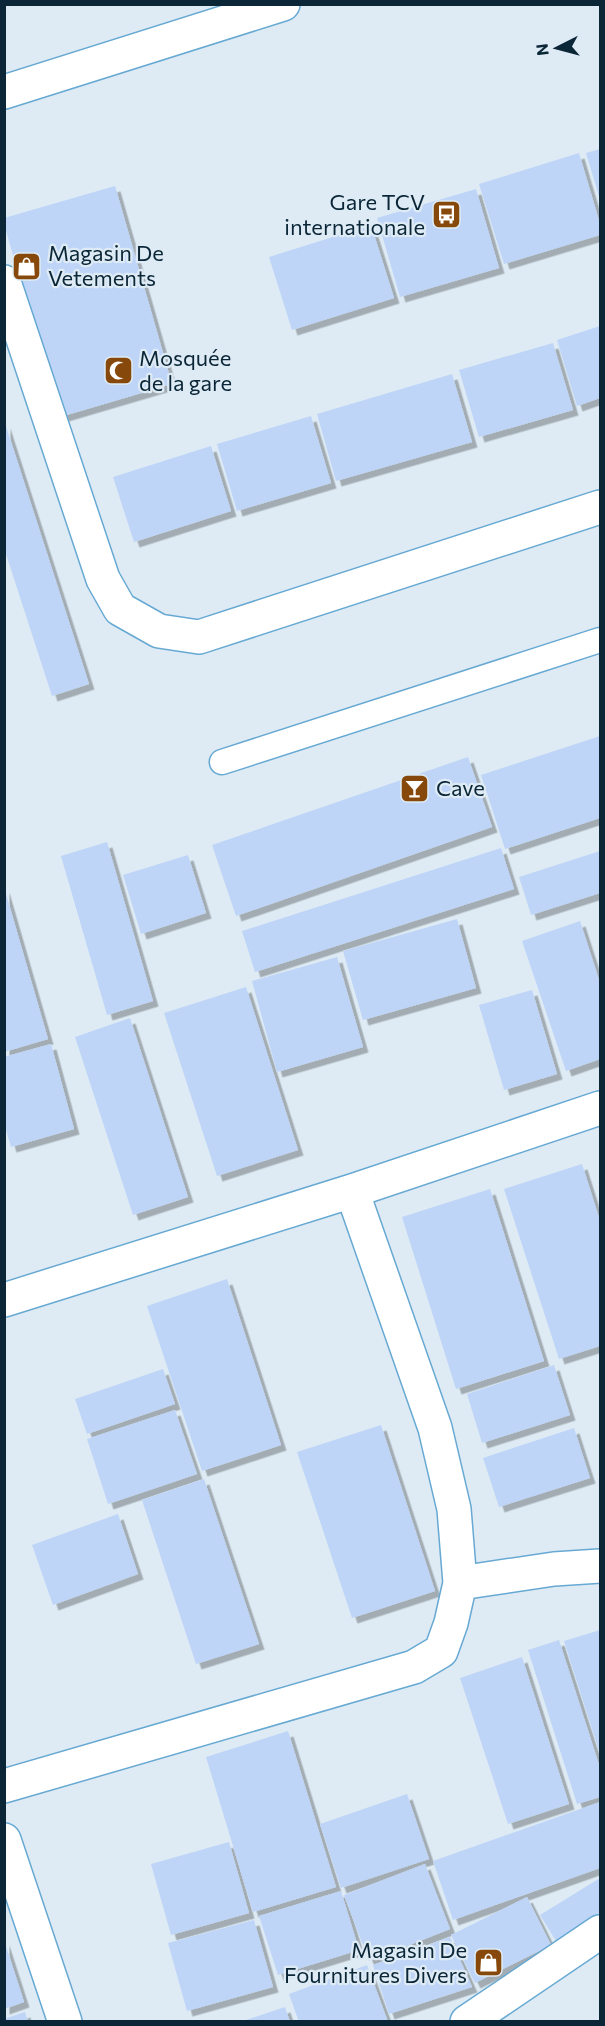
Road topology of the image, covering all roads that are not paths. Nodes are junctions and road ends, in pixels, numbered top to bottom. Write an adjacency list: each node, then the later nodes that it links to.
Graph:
1 (283, 4): 2 (street)
2 (222, 14): 3 (street)
3 (4, 92)
4 (4, 282): 5 (street)
5 (600, 507)
6 (600, 640): 7 (lane)
7 (222, 762)
8 (600, 1108): 9 (street)
9 (352, 1191): 10 (street); 12 (street)
10 (4, 1300)
11 (600, 1566): 12 (street)
12 (459, 1583): 13 (street)
13 (4, 1786)
14 (4, 1840): 16 (street)
15 (600, 1932): 17 (street)
16 (65, 2022)
17 (467, 2022)

